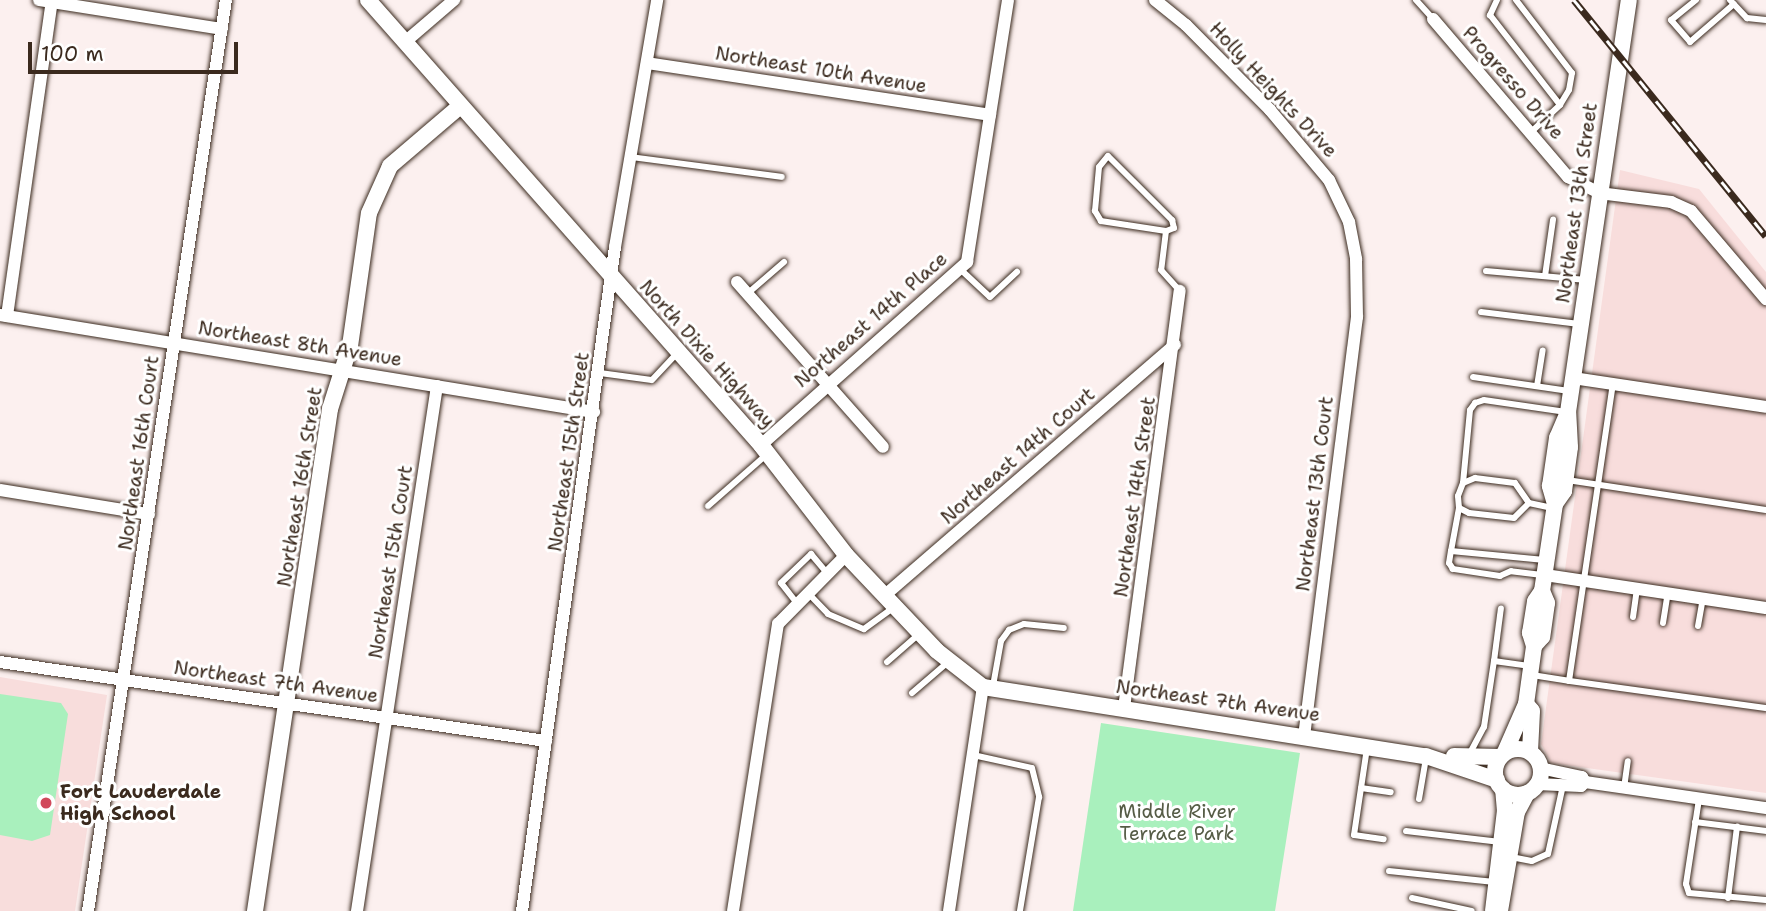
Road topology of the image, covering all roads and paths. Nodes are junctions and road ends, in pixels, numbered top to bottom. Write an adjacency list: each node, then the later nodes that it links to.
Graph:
1 (226, 0): 16 (street, Northeast 16th Court)
2 (368, 0): 17 (street, North Dixie Highway)
3 (454, 0): 17 (street)
4 (657, 0): 18 (street, Northeast 15th Street)
5 (1008, 0): 21 (street, Northeast 14th Place)
6 (1155, 0): 28 (street, Holly Heights Drive)
7 (1416, 0): 14 (lane)
8 (1497, 0): 19 (lane)
9 (1516, 0): 19 (lane)
10 (1629, 0): 25 (street, Northeast 13th Street)
11 (1696, 0): 13 (lane)
12 (47, 1): 16 (street); 41 (street)
13 (1732, 2): 15 (lane)
14 (1433, 19): 22 (street, Progresso Drive)
15 (1766, 20)
16 (222, 29): 43 (street, Northeast 16th Court)
17 (405, 42): 20 (street, North Dixie Highway)
18 (647, 63): 21 (street, Northeast 10th Avenue); 23 (street, Northeast 15th Street)
19 (1560, 105): 22 (lane)
20 (460, 107): 35 (street, North Dixie Highway); 47 (street, Northeast 16th Street)
21 (990, 115): 30 (street, Northeast 14th Place)
22 (1530, 133): 25 (street, Progresso Drive)
23 (631, 158): 24 (lane); 35 (street, Northeast 15th Street)
24 (782, 177)
25 (1599, 192): 34 (street, Northeast 13th Street); 39 (street, Progresso Drive)
26 (1553, 220): 33 (lane)
27 (1166, 231): 27 (lane); 37 (lane)
28 (1356, 259): 104 (street, Northeast 13th Court)
29 (784, 262): 38 (lane)
30 (959, 268): 32 (lane); 50 (street, Northeast 14th Place)
31 (1486, 271): 33 (lane)
32 (1017, 272)
33 (1545, 276): 34 (lane)
34 (1587, 280): 42 (street, Northeast 13th Street)
35 (612, 281): 46 (street, North Dixie Highway); 48 (street, Northeast 15th Street)
36 (737, 282): 38 (street)
37 (1180, 291): 44 (street, Northeast 14th Street)
38 (747, 294): 50 (street)
39 (1766, 299)
40 (1481, 312): 42 (lane)
41 (4, 315): 43 (street, Northeast 8th Avenue)
42 (1581, 324): 51 (street, Northeast 13th Street)
43 (174, 343): 47 (street, Northeast 8th Avenue); 69 (street, Northeast 16th Court)
44 (1175, 345): 81 (street, Northeast 14th Court); 101 (street, Northeast 14th Street)
45 (1543, 350): 54 (lane)
46 (677, 354): 48 (lane); 59 (street, North Dixie Highway)
47 (342, 370): 53 (street, Northeast 8th Avenue); 99 (street, Northeast 16th Street)
48 (600, 373): 56 (street, Northeast 15th Street)
49 (1473, 377): 54 (lane)
50 (825, 384): 58 (street); 59 (street, Northeast 14th Place)
51 (1572, 384): 52 (street); 54 (lane); 57 (street, Northeast 13th Street)
52 (1613, 384): 55 (street); 62 (lane)
53 (437, 386): 56 (street, Northeast 8th Avenue); 103 (street, Northeast 15th Court)
54 (1537, 386)
55 (1766, 407)
56 (594, 412): 105 (street, Northeast 15th Street)
57 (1568, 412): 60 (street, Northeast 13th Street); 61 (lane); 66 (street, Northeast 13th Street)
58 (883, 447)
59 (764, 449): 65 (lane); 71 (street, North Dixie Highway)
60 (1565, 480): 62 (lane); 66 (street, Northeast 13th Street)
61 (1463, 484): 64 (lane); 67 (lane)
62 (1598, 485): 68 (lane); 76 (lane)
63 (0, 491): 69 (street)
64 (1529, 503): 66 (lane); 67 (lane)
65 (708, 506)
66 (1555, 506): 75 (street, Northeast 13th Street)
67 (1459, 508): 70 (lane)
68 (1766, 510)
69 (149, 514): 96 (street, Northeast 16th Court)
70 (1451, 551): 72 (lane); 73 (lane)
71 (846, 555): 74 (street); 81 (street, North Dixie Highway)
72 (1513, 556): 73 (lane); 75 (lane)
73 (1511, 571): 75 (lane)
74 (827, 573): 78 (street); 82 (lane)
75 (1544, 575): 76 (street); 94 (street, Northeast 13th Street)
76 (1583, 581): 77 (street); 95 (lane)
77 (1637, 589): 79 (street); 85 (lane)
78 (807, 592): 81 (lane); 82 (street)
79 (1668, 593): 80 (street); 86 (lane)
80 (1703, 599): 84 (street); 87 (lane)
81 (890, 601): 89 (street, North Dixie Highway)
82 (796, 602): 140 (street)
83 (1501, 608): 90 (lane)
84 (1766, 608)
85 (1633, 617)
86 (1663, 623)
87 (1698, 626)
88 (1064, 628): 97 (lane)
89 (920, 633): 91 (street, North Dixie Highway); 93 (lane)
90 (1494, 660): 94 (lane); 111 (lane)
91 (949, 661): 97 (street, North Dixie Highway); 98 (lane)
92 (0, 662): 96 (street, Northeast 7th Avenue)
93 (887, 662)
94 (1530, 670): 95 (lane); 100 (street, Northeast 13th Street)
95 (1569, 681): 102 (lane)
96 (125, 682): 99 (street, Northeast 7th Avenue); 136 (street, Northeast 16th Court)
97 (988, 688): 101 (street, Northeast 7th Avenue); 108 (street)
98 (912, 693)
99 (287, 704): 103 (street, Northeast 7th Avenue); 137 (street, Northeast 16th Street)
100 (1526, 704): 107 (street, Northeast 13th Street); 109 (street, Northeast 13th Street)
101 (1125, 708): 104 (street, Northeast 7th Avenue)
102 (1766, 708)
103 (386, 719): 105 (street, Northeast 7th Avenue); 138 (street, Northeast 15th Court)
104 (1304, 734): 106 (street, Northeast 7th Avenue)
105 (547, 741): 139 (street, Northeast 15th Street)
106 (1368, 746): 110 (street, Northeast 7th Avenue); 118 (lane)
107 (1530, 752): 109 (street); 114 (street)
108 (973, 755): 141 (street); 142 (lane)
109 (1503, 755): 111 (street, Northeast 7th Avenue); 117 (street)
110 (1426, 756): 112 (street, Northeast 7th Avenue); 122 (lane)
111 (1468, 758): 112 (street, Northeast 7th Avenue)
112 (1447, 760): 117 (street, Northeast 7th Avenue)
113 (1628, 761): 119 (lane)
114 (1540, 768): 115 (street); 120 (street)
115 (1585, 782): 116 (street); 119 (street)
116 (1563, 783): 120 (street); 130 (lane)
117 (1500, 785): 120 (street); 130 (street)
118 (1361, 788): 121 (lane); 129 (lane)
119 (1624, 788): 123 (street)
120 (1532, 789): 130 (street)
121 (1391, 792)
122 (1419, 799)
123 (1699, 799): 124 (street); 125 (lane)
124 (1766, 808)
125 (1695, 822): 126 (lane); 134 (lane)
126 (1737, 827): 128 (lane); 134 (lane)
127 (1406, 831): 130 (lane)
128 (1766, 831)
129 (1384, 838)
130 (1508, 848): 132 (street); 145 (street)
131 (1389, 871): 132 (lane)
132 (1494, 882): 144 (street)
133 (1412, 898): 143 (lane)
134 (1728, 898): 135 (lane)
135 (1765, 902)
136 (88, 911)
137 (255, 911)
138 (357, 911)
139 (522, 911)
140 (733, 911)
141 (949, 911)
142 (1020, 911)
143 (1472, 911)
144 (1493, 911)
145 (1500, 911)

